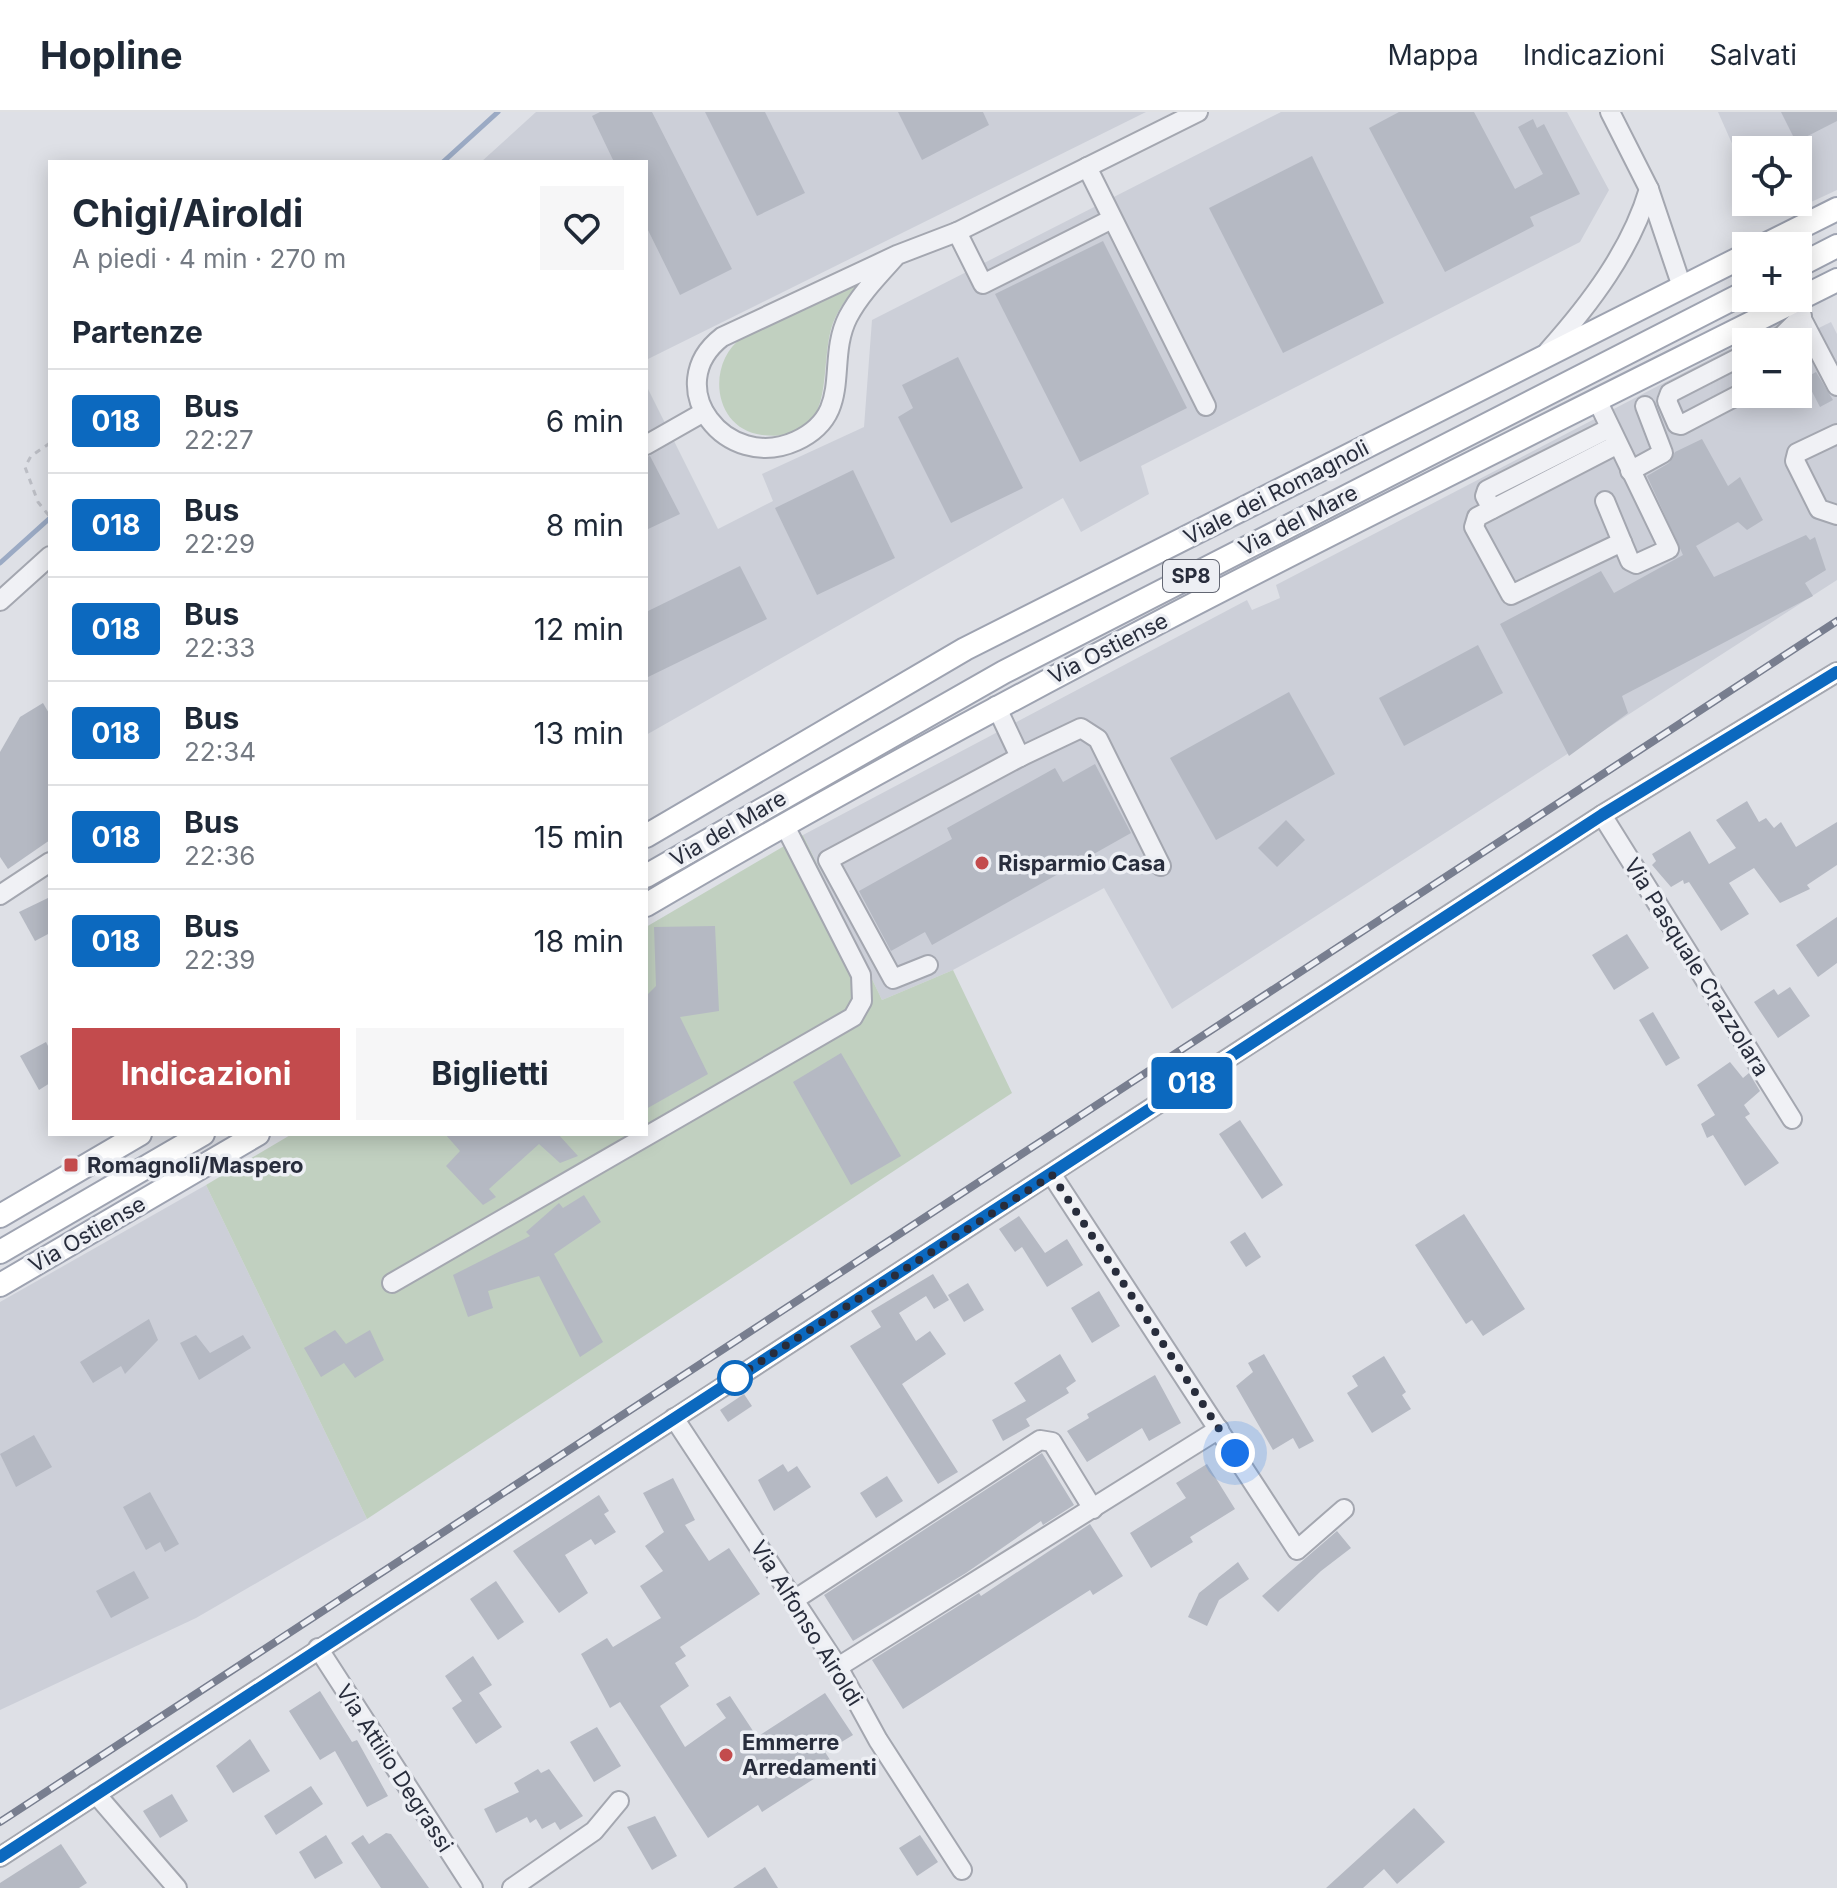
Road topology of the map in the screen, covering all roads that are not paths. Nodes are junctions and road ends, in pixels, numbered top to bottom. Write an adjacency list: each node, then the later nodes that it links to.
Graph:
1 (1198, 112): 3 (street)
2 (1610, 112): 4 (street)
3 (1087, 167): 6 (street); 7 (street)
4 (1649, 189): 14 (street); 19 (street)
5 (1837, 209): 8 (main road)
6 (1112, 219): 7 (street); 24 (street)
7 (957, 232): 10 (street)
8 (1791, 232)
9 (1837, 246): 11 (main road)
10 (897, 255): 26 (street); 26 (street)
11 (1812, 259)
12 (1732, 262): 14 (main road, Viale dei Romagnoli)
13 (1837, 280): 16 (main road, Via Ostiense)
14 (1682, 287): 19 (main road, Viale dei Romagnoli)
15 (1732, 299): 44 (main road, Via del Mare / SP8)
16 (1812, 299)
17 (1791, 312): 23 (main road, Via Ostiense)
18 (1800, 312): 21 (street)
19 (1546, 355): 41 (main road, Viale dei Romagnoli)
20 (1732, 361): 22 (street)
21 (1837, 386)
22 (1732, 398)
23 (1597, 400): 28 (street); 37 (main road, Via Ostiense)
24 (1206, 406)
25 (1645, 406): 30 (street)
26 (704, 412): 29 (street)
27 (1837, 434): 32 (street)
28 (1614, 436): 30 (street); 33 (street)
29 (648, 444)
30 (1634, 478): 33 (street)
31 (1605, 501): 33 (street)
32 (1837, 515)
33 (1622, 542)
34 (48, 558): 35 (street)
35 (0, 601)
36 (1837, 672): 39 (street)
37 (996, 706): 38 (street); 40 (main road, Via Ostiense)
38 (1020, 757): 43 (street); 47 (street)
39 (1602, 815): 48 (street, Via Pasquale Crazzolara); 54 (street)
40 (784, 824): 46 (main road, Via Ostiense); 49 (street)
41 (648, 835)
42 (48, 863): 45 (street)
43 (1161, 866)
44 (648, 875)
45 (0, 895)
46 (648, 904)
47 (928, 965)
48 (1792, 1119)
49 (648, 1135)
50 (137, 1136): 55 (main road)
51 (200, 1136): 56 (main road)
52 (255, 1136): 58 (main road, Via Ostiense)
53 (647, 1136): 57 (street)
54 (1052, 1175): 59 (street); 60 (street)
55 (0, 1216)
56 (0, 1252)
57 (392, 1283)
58 (0, 1285)
59 (674, 1418): 63 (street, Via Alfonso Airoldi); 64 (street)
60 (1219, 1429): 61 (street); 62 (street)
61 (1093, 1509): 63 (street); 65 (street)
62 (1344, 1509)
63 (794, 1600): 65 (street, Via Alfonso Airoldi)
64 (318, 1648): 66 (street); 71 (street, Via Attilio Degrassi)
65 (838, 1667): 69 (street, Via Alfonso Airoldi)
66 (96, 1794): 68 (street); 70 (street)
67 (619, 1801): 72 (street)
68 (0, 1857)
69 (962, 1870)
70 (177, 1888)
71 (473, 1888)
72 (512, 1888)

